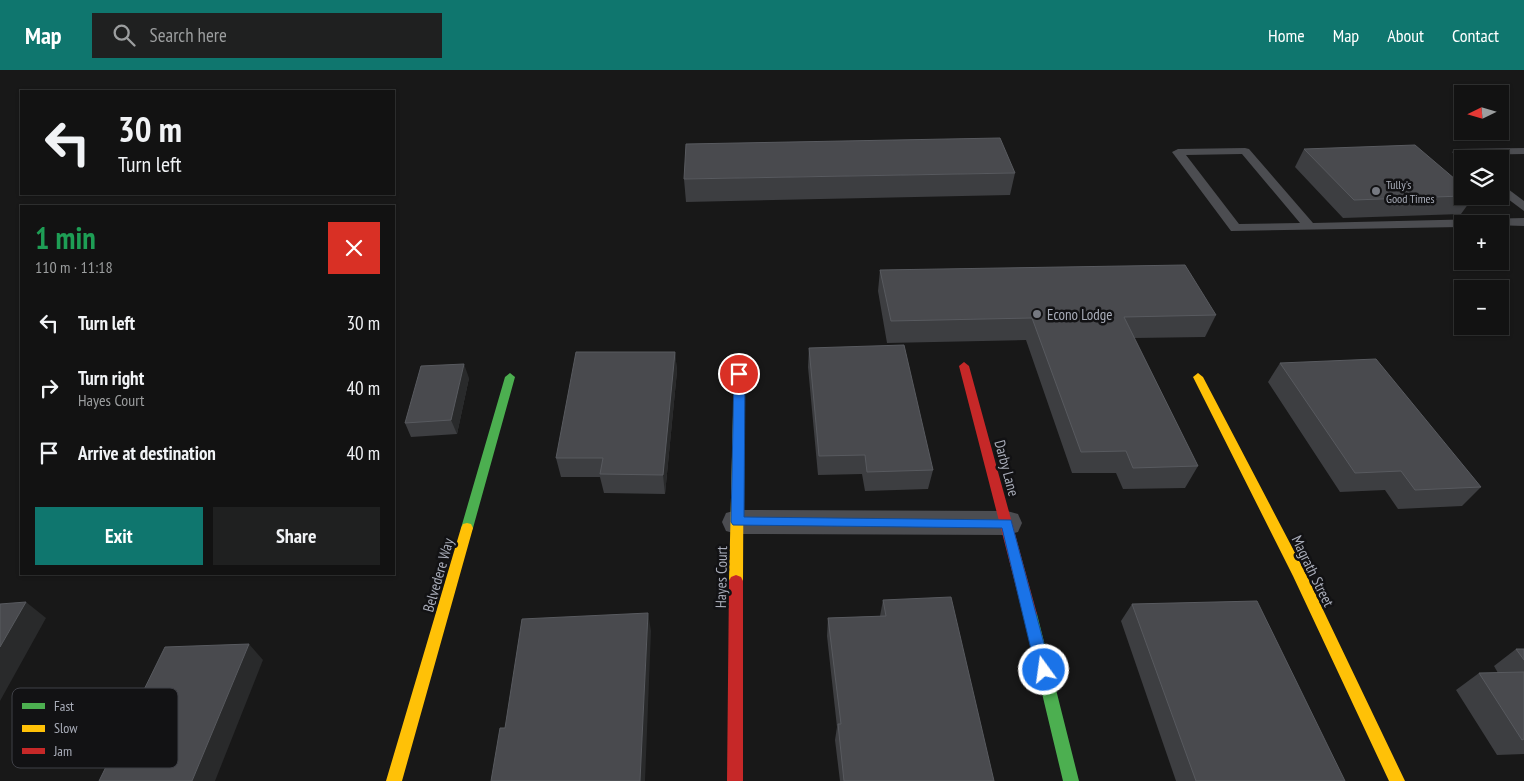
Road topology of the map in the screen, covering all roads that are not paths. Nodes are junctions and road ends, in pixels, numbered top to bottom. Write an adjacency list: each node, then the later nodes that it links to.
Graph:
1 (1509, 151): 2 (lane)
2 (1524, 151)
3 (1509, 194): 4 (lane)
4 (1524, 207)
5 (1524, 222): 6 (lane)
6 (1310, 227): 6 (lane)
7 (964, 366): 12 (street, Darby Lane)
8 (739, 374): 11 (street, Hayes Court)
9 (510, 377): 13 (street, Belvedere Way)
10 (1198, 377): 16 (street, Magrath Street)
11 (737, 522): 12 (street); 14 (street, Hayes Court)
12 (1007, 523): 15 (street, Darby Lane)
13 (394, 781)
14 (735, 781)
15 (1071, 781)
16 (1397, 781)

